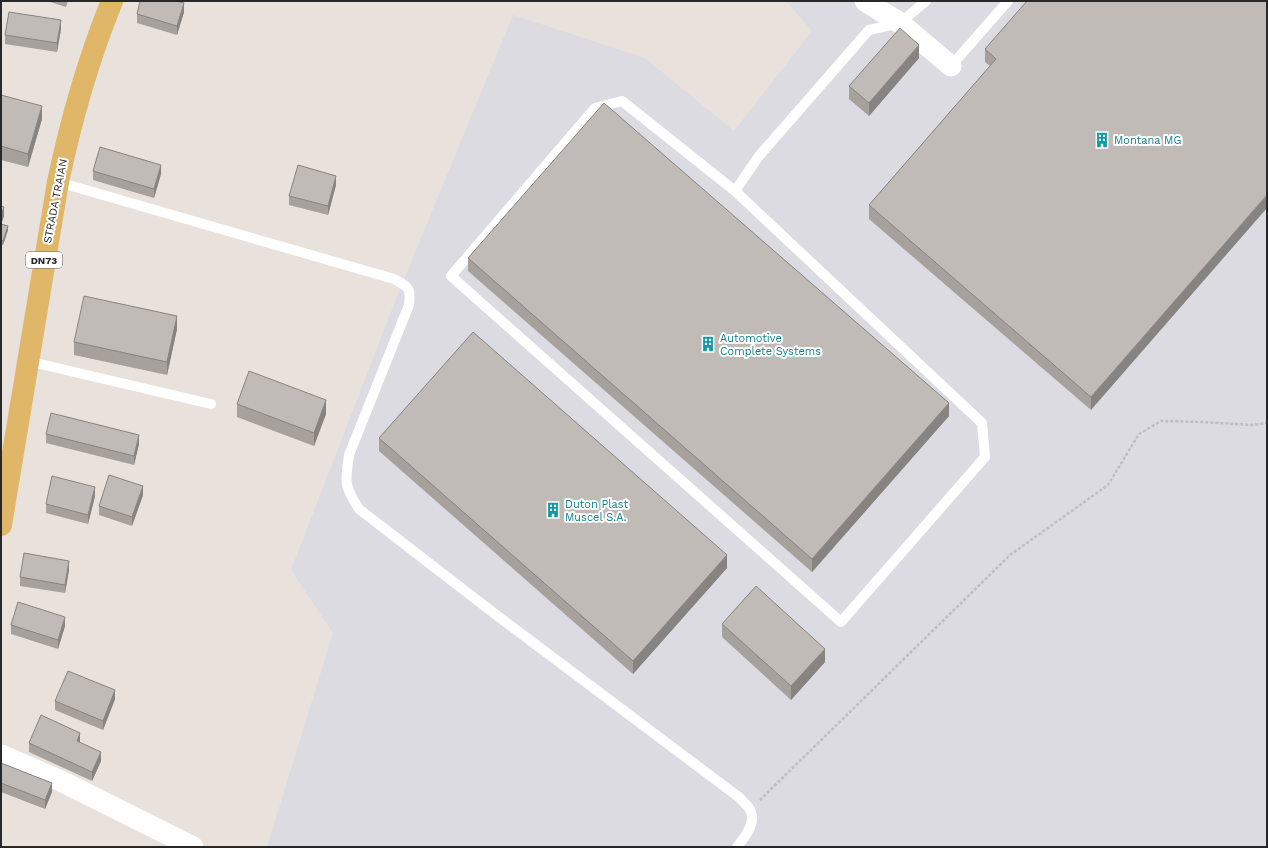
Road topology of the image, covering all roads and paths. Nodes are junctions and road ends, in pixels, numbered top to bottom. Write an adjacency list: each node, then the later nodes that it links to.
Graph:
1 (112, 1): 7 (main road, STRADA TRAIAN / DN73)
2 (865, 1): 5 (street)
3 (926, 1): 5 (lane)
4 (1008, 1): 6 (lane)
5 (900, 22): 6 (street); 8 (lane)
6 (951, 66)
7 (58, 182): 9 (main road, STRADA TRAIAN / DN73); 14 (lane)
8 (735, 191): 8 (lane)
9 (27, 361): 10 (lane); 12 (main road, STRADA TRAIAN / DN73)
10 (211, 404)
11 (1267, 423): 14 (path)
12 (1, 525)
13 (1, 755): 15 (street)
14 (750, 810): 16 (lane)
15 (193, 847)
16 (737, 847)

